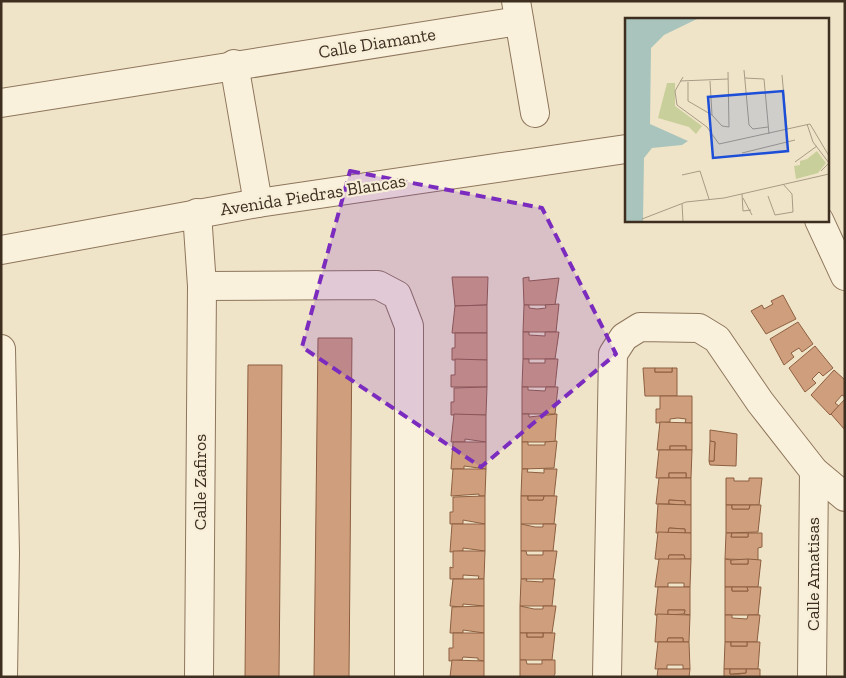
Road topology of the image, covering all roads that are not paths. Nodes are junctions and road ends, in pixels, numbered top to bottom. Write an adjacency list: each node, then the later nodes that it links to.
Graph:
1 (518, 11): 2 (street, Calle Diamante); 4 (street, Calle Diamante)
2 (234, 64): 3 (street, Calle Diamante); 6 (street)
3 (1, 103)
4 (535, 113)
5 (625, 149): 6 (street, Avenida Piedras Blancas)
6 (258, 203): 7 (street, Avenida Piedras Blancas)
7 (197, 213): 9 (street, Avenida Piedras Blancas); 11 (street, Calle Zafiros)
8 (819, 221): 10 (street)
9 (1, 250)
10 (845, 276)
11 (202, 286): 16 (street, Calle Zafiros); 17 (street)
12 (1, 349): 15 (street)
13 (814, 471): 14 (street); 18 (street); 19 (street, Calle Amatisas)
14 (845, 497)
15 (3, 677)
16 (199, 677)
17 (409, 677)
18 (606, 677)
19 (812, 677)

